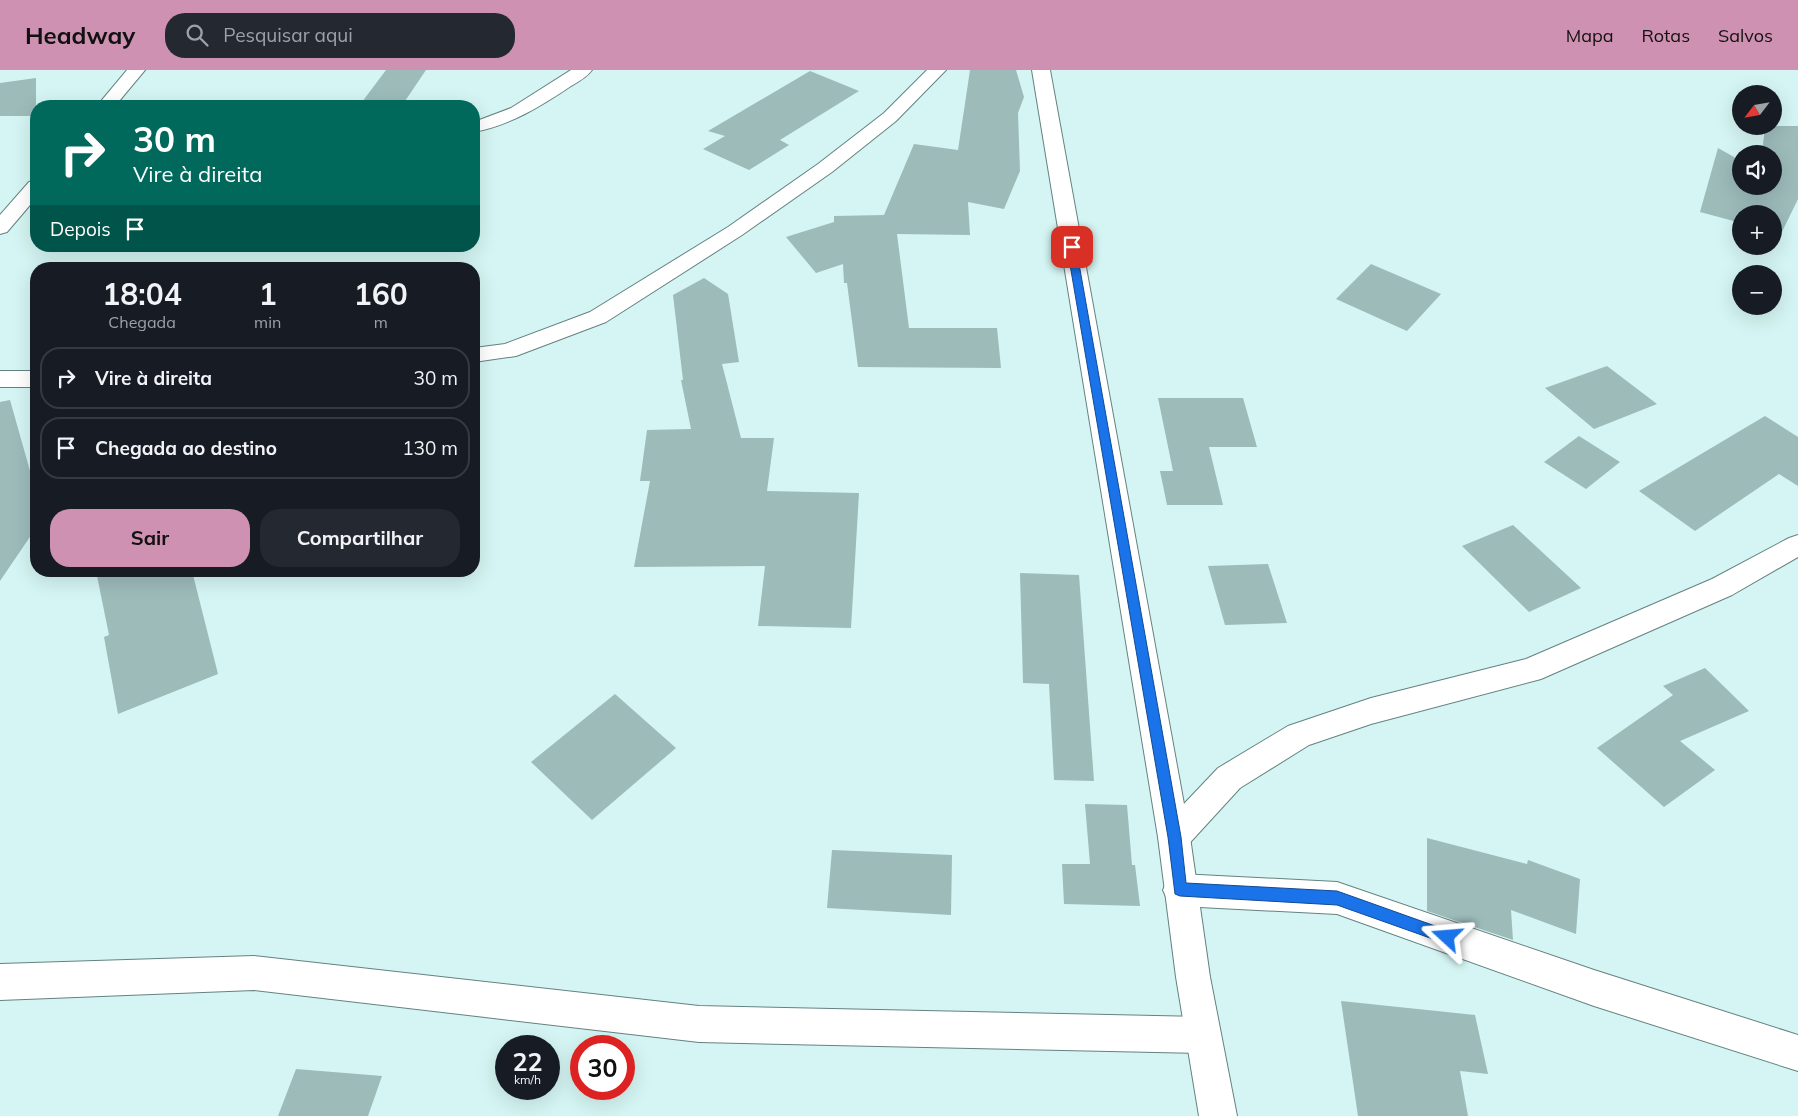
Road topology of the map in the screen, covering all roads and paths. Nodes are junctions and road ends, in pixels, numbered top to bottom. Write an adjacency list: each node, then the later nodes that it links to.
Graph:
1 (136, 70): 5 (street)
2 (583, 70): 6 (street)
3 (937, 70): 10 (street)
4 (1041, 70): 14 (street)
5 (111, 100)
6 (480, 126)
7 (30, 193): 9 (street)
8 (30, 204): 9 (street)
9 (4, 222)
10 (480, 354)
11 (0, 379): 12 (street)
12 (30, 379)
13 (1798, 545): 14 (street)
14 (1174, 837): 15 (street)
15 (1180, 890): 17 (street); 18 (street)
16 (0, 982): 17 (street)
17 (1202, 1035): 19 (street)
18 (1798, 1053)
19 (1218, 1116)

